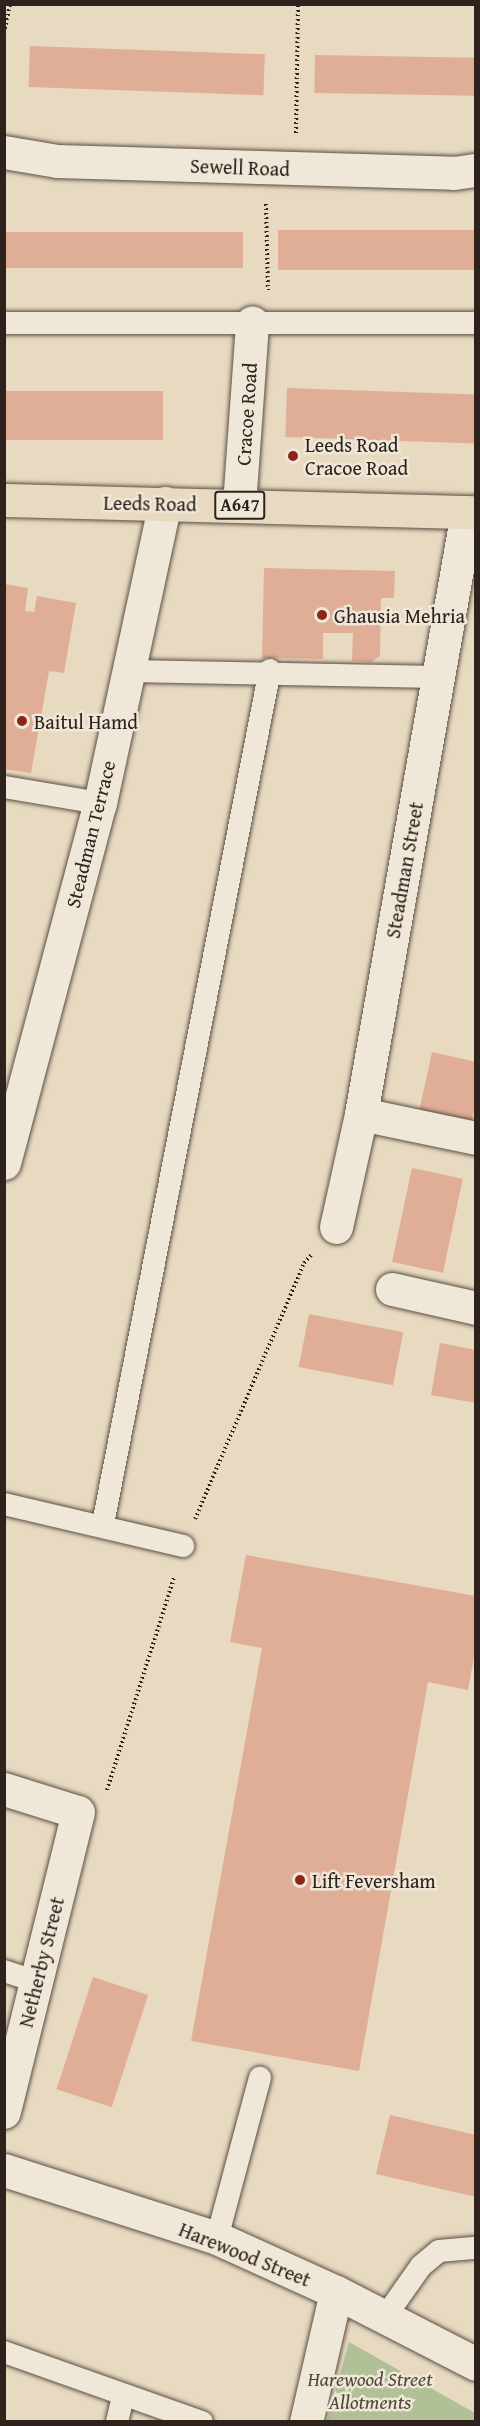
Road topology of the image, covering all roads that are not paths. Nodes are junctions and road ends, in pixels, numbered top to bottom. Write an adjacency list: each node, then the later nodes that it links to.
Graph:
1 (4, 152): 2 (street, Sewell Road)
2 (476, 171)
3 (260, 322): 4 (lane); 5 (lane); 8 (street, Cracoe Road)
4 (476, 322)
5 (4, 323)
6 (4, 500): 7 (main road, Leeds Road / A647)
7 (165, 503): 8 (main road, Leeds Road / A647); 11 (street, Steadman Terrace)
8 (239, 505): 9 (main road, Leeds Road / A647)
9 (471, 512): 12 (street, Steadman Street)
10 (270, 670): 11 (lane); 12 (lane); 22 (lane)
11 (128, 671): 14 (street, Steadman Terrace)
12 (439, 677): 15 (street, Steadman Street)
13 (4, 787): 14 (lane)
14 (100, 803): 17 (street, Steadman Terrace)
15 (361, 1114): 16 (street); 18 (street, Steadman Street)
16 (476, 1138)
17 (4, 1163)
18 (336, 1227)
19 (392, 1289): 20 (street)
20 (476, 1308)
21 (4, 1504): 22 (lane)
22 (103, 1524): 23 (lane)
23 (183, 1546)
24 (4, 1789): 26 (street, Netherby Street)
25 (4, 1971): 26 (lane)
26 (35, 1982): 28 (street, Netherby Street)
27 (260, 2078): 30 (lane)
28 (4, 2112)
29 (4, 2170): 30 (street, Harewood Street)
30 (217, 2238): 32 (street, Harewood Street)
31 (476, 2248): 33 (lane)
32 (336, 2292): 33 (street, Harewood Street); 39 (street)
33 (385, 2317): 35 (street, Harewood Street)
34 (4, 2352): 36 (lane)
35 (476, 2364)
36 (123, 2396): 37 (lane); 38 (lane)
37 (117, 2421)
38 (202, 2421)
39 (306, 2421)

